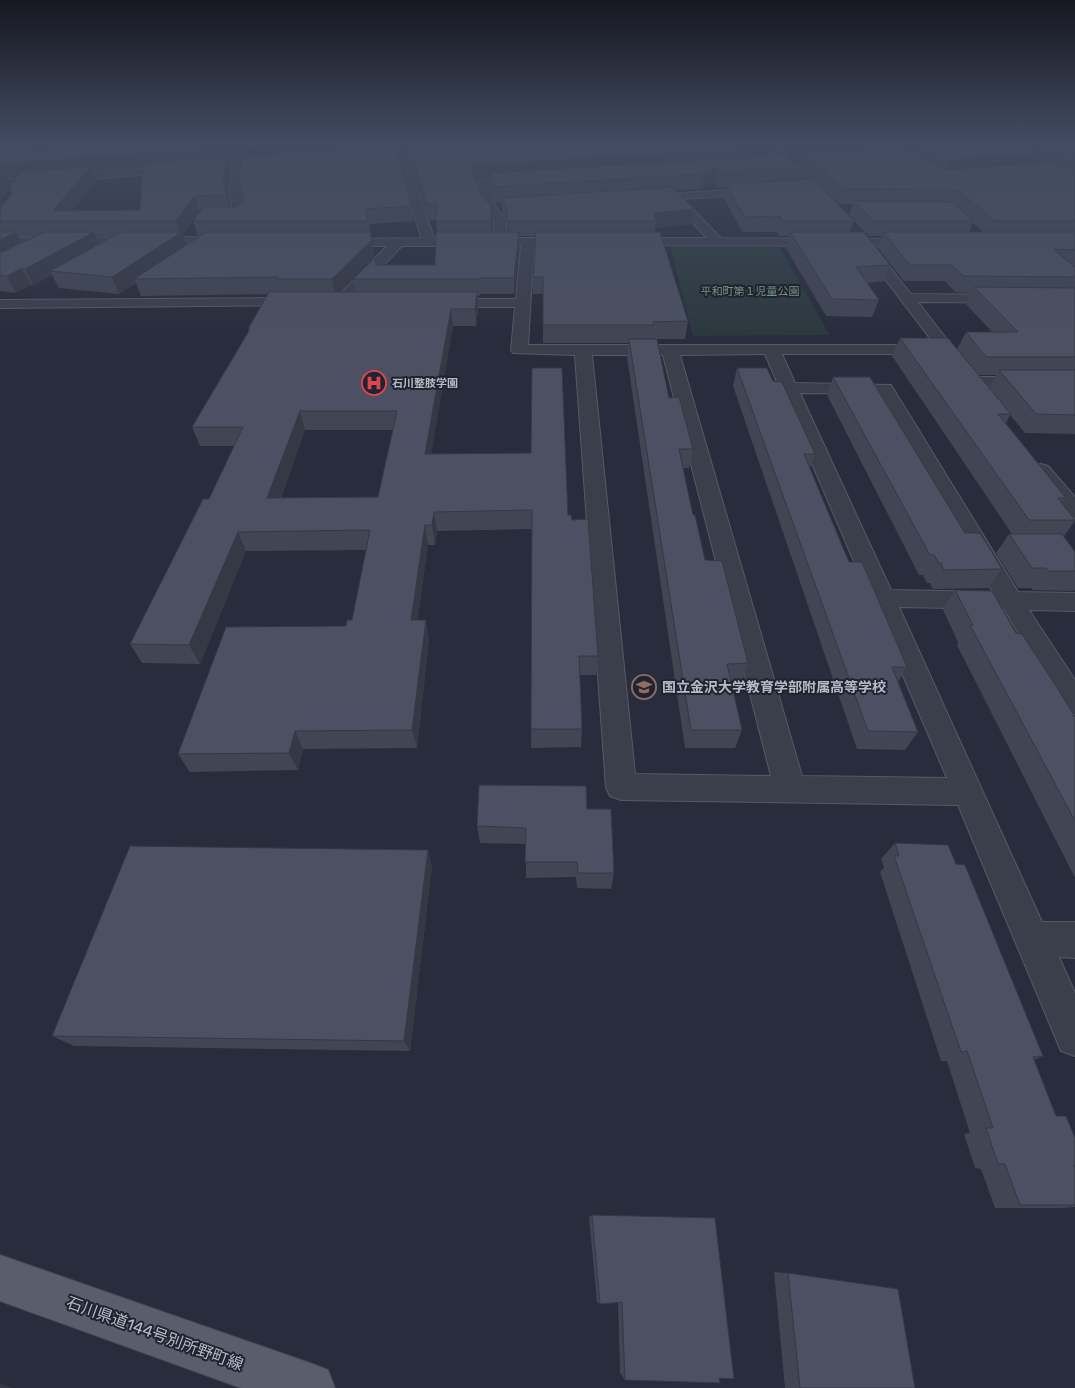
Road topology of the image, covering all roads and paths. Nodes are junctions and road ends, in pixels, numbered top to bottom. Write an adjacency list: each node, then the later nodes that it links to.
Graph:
1 (238, 208): 9 (street)
2 (418, 208): 17 (street)
3 (490, 208): 4 (street); 18 (street)
4 (494, 208)
5 (685, 208): 22 (street)
6 (836, 208): 7 (street)
7 (841, 213)
8 (852, 229): 23 (street)
9 (193, 233): 10 (street); 13 (street)
10 (210, 241): 14 (street); 27 (street)
11 (0, 242): 12 (street)
12 (49, 242): 13 (street); 25 (street)
13 (125, 242): 26 (street)
14 (240, 242)
15 (319, 242): 16 (street)
16 (398, 242): 17 (street); 33 (street)
17 (429, 242): 18 (street)
18 (499, 242): 19 (street)
19 (528, 242): 20 (street); 35 (street)
20 (588, 242)
21 (618, 242): 22 (street)
22 (718, 242): 23 (street)
23 (864, 242): 24 (street); 30 (street)
24 (928, 242)
25 (25, 255)
26 (100, 256)
27 (187, 257)
28 (141, 288): 38 (street)
29 (41, 290): 37 (street)
30 (908, 298): 31 (street); 42 (street)
31 (1075, 299)
32 (310, 302): 38 (street)
33 (358, 302)
34 (422, 302): 35 (street)
35 (522, 303): 39 (street)
36 (0, 304): 37 (street)
37 (16, 304): 38 (street)
38 (118, 304)
39 (583, 349): 40 (street); 51 (street)
40 (670, 349): 41 (street); 51 (street)
41 (771, 349): 42 (street); 44 (street)
42 (946, 349): 43 (street)
43 (1075, 382)
44 (788, 388): 47 (street); 48 (street)
45 (1027, 452): 46 (street)
46 (1075, 511)
47 (883, 598): 48 (street); 52 (street)
48 (1011, 601): 49 (street); 50 (street)
49 (1075, 602)
50 (1075, 703)
51 (790, 789): 52 (street)
52 (968, 792): 53 (street)
53 (1032, 939): 54 (street); 55 (street)
54 (1075, 940)
55 (1075, 1037)
56 (0, 1278): 57 (main road, 石川県道144号別所野町線)
57 (310, 1388)

